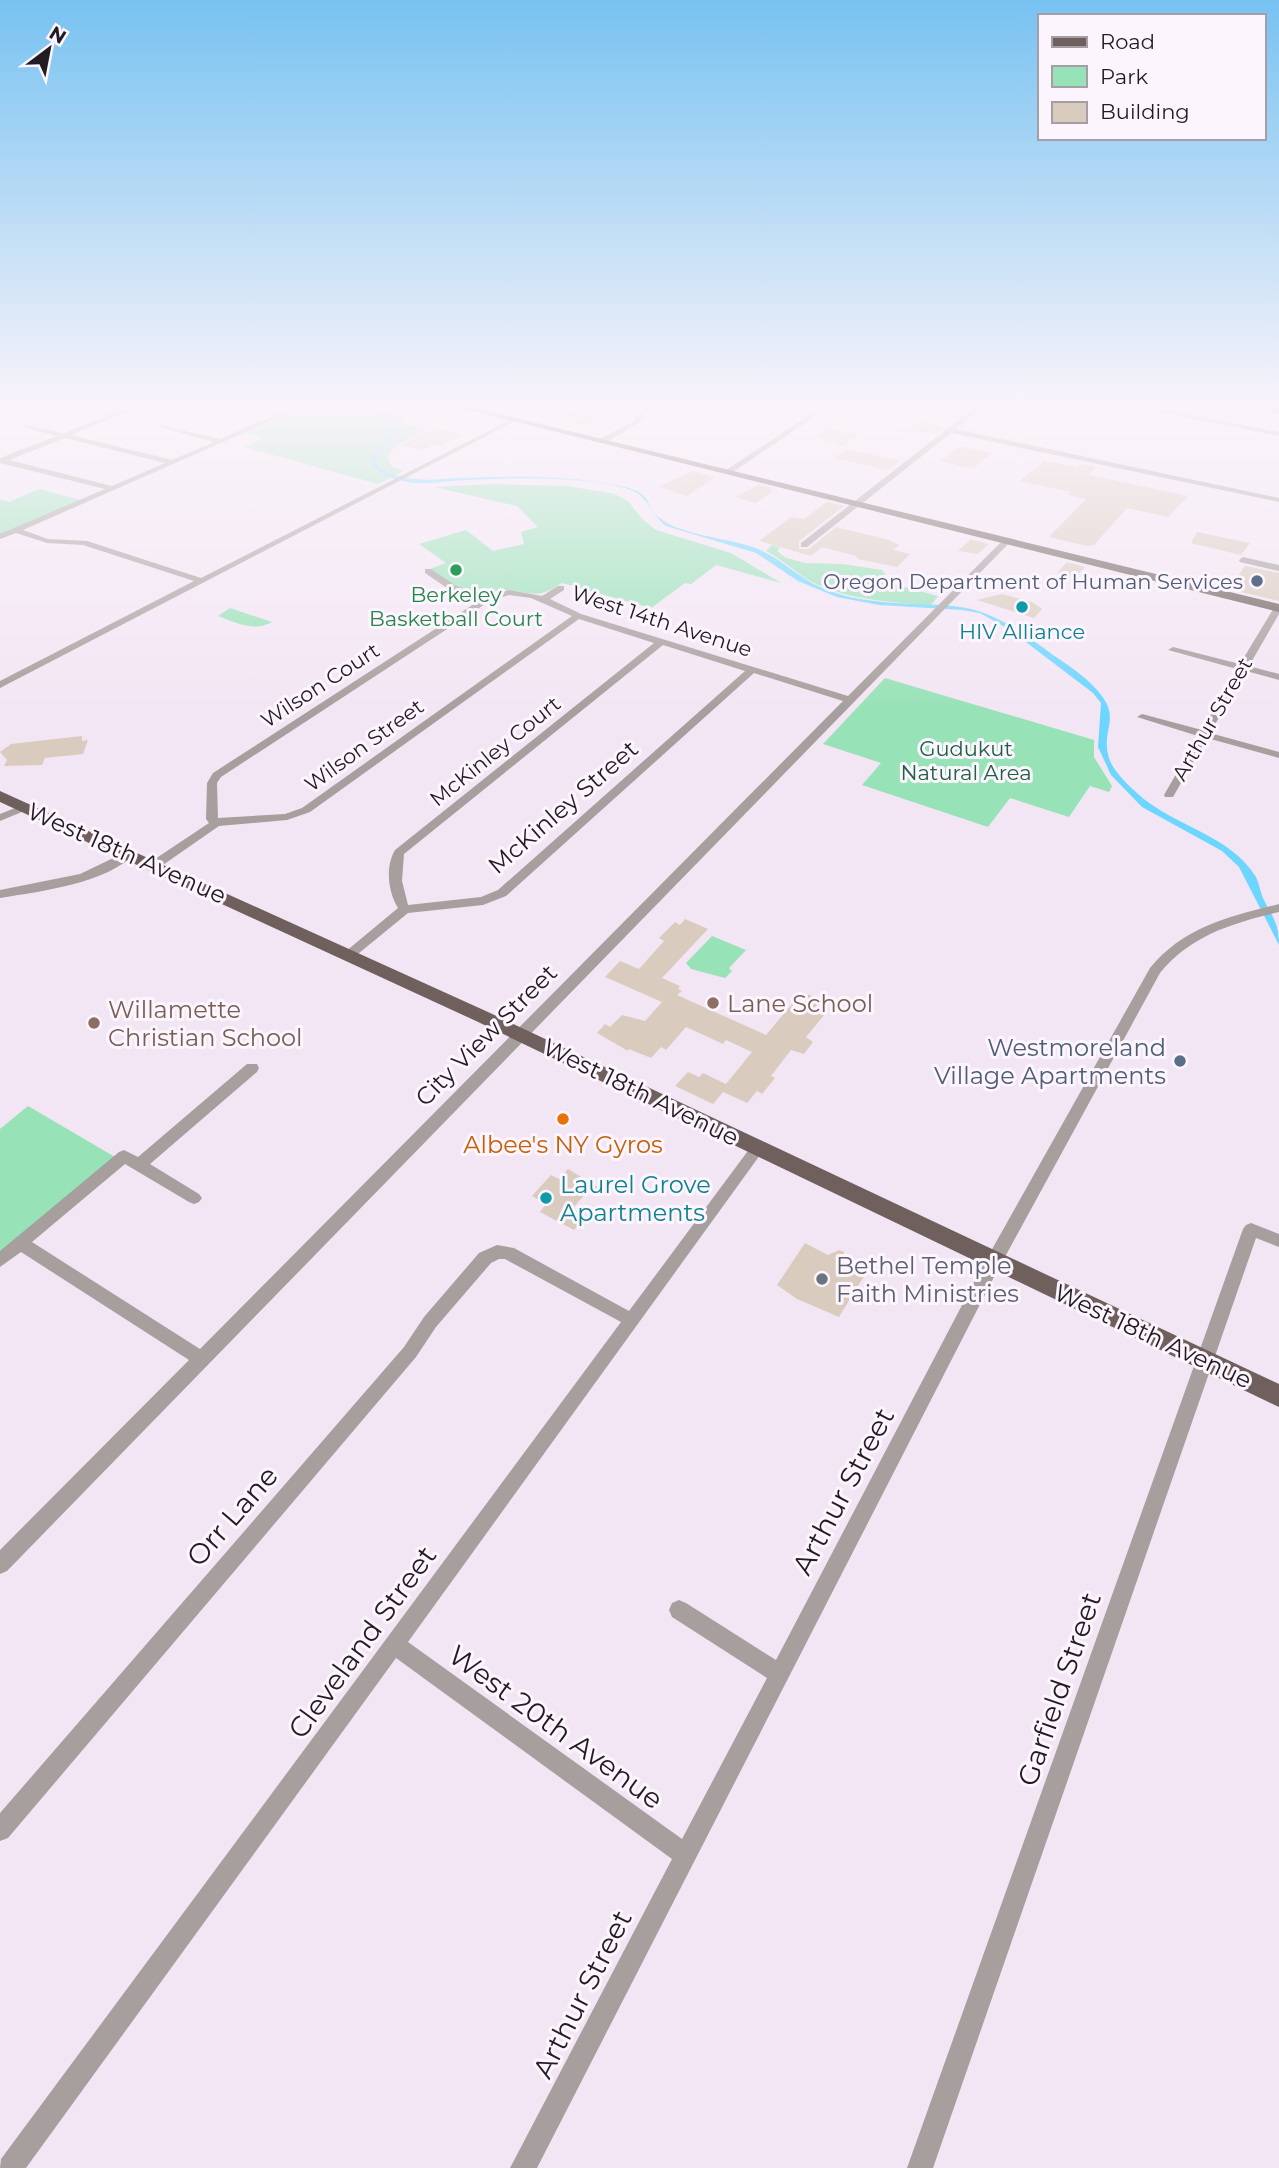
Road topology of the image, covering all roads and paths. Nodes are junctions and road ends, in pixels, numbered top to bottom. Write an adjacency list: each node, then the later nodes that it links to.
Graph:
1 (63, 509): 5 (street)
2 (340, 509): 12 (street)
3 (848, 509): 8 (street)
4 (881, 509): 7 (main road)
5 (15, 530): 6 (street); 12 (street)
6 (0, 537)
7 (1007, 541): 16 (main road); 26 (street, City View Street)
8 (804, 545)
9 (1243, 560): 10 (street)
10 (1279, 568)
11 (428, 571): 15 (street, West 14th Avenue)
12 (202, 581): 24 (street)
13 (561, 588): 14 (street)
14 (545, 598): 15 (street, West 14th Avenue); 17 (street, West 14th Avenue)
15 (486, 599): 34 (street, Wilson Court)
16 (1278, 608): 20 (street, Arthur Street)
17 (578, 616): 18 (street, West 14th Avenue); 34 (street, Wilson Street)
18 (661, 642): 21 (street, West 14th Avenue); 39 (street, McKinley Court)
19 (1173, 650): 20 (street)
20 (1242, 668): 23 (street); 28 (street, Arthur Street)
21 (752, 670): 26 (street, West 14th Avenue); 39 (street, McKinley Street)
22 (0, 673): 24 (street)
23 (1279, 677)
24 (13, 678): 25 (street)
25 (0, 685)
26 (850, 700): 41 (street, City View Street)
27 (1142, 717): 28 (street)
28 (1204, 734): 29 (street); 30 (street, Arthur Street)
29 (1279, 755)
30 (1169, 795)
31 (0, 796): 32 (main road, West 18th Avenue)
32 (25, 807): 33 (street); 35 (main road, West 18th Avenue)
33 (0, 818)
34 (215, 823): 36 (street)
35 (130, 853): 36 (main road, West 18th Avenue); 37 (street)
36 (156, 864): 40 (main road, West 18th Avenue)
37 (0, 894)
38 (1279, 908): 49 (street, Arthur Street)
39 (405, 909): 40 (street)
40 (349, 955): 41 (main road, West 18th Avenue)
41 (521, 1035): 43 (main road, West 18th Avenue); 51 (street, City View Street)
42 (252, 1068): 44 (street)
43 (758, 1148): 49 (main road, West 18th Avenue); 50 (street, Cleveland Street)
44 (139, 1165): 45 (street); 47 (street)
45 (194, 1198)
46 (1279, 1241): 52 (street, Garfield Street)
47 (20, 1243): 48 (street); 51 (street)
48 (0, 1260)
49 (994, 1261): 52 (main road, West 18th Avenue); 57 (street, Arthur Street)
50 (632, 1320): 56 (street, Cleveland Street); 58 (street, Orr Lane)
51 (201, 1359): 54 (street, City View Street)
52 (1205, 1361): 53 (main road, West 18th Avenue); 62 (street, Garfield Street)
53 (1279, 1396)
54 (0, 1564)
55 (679, 1609): 57 (street)
56 (394, 1644): 59 (street, West 20th Avenue); 60 (street, Cleveland Street)
57 (779, 1674): 59 (street, Arthur Street)
58 (0, 1830)
59 (685, 1855): 61 (street, Arthur Street)
60 (10, 2168)
61 (523, 2168)
62 (919, 2168)

